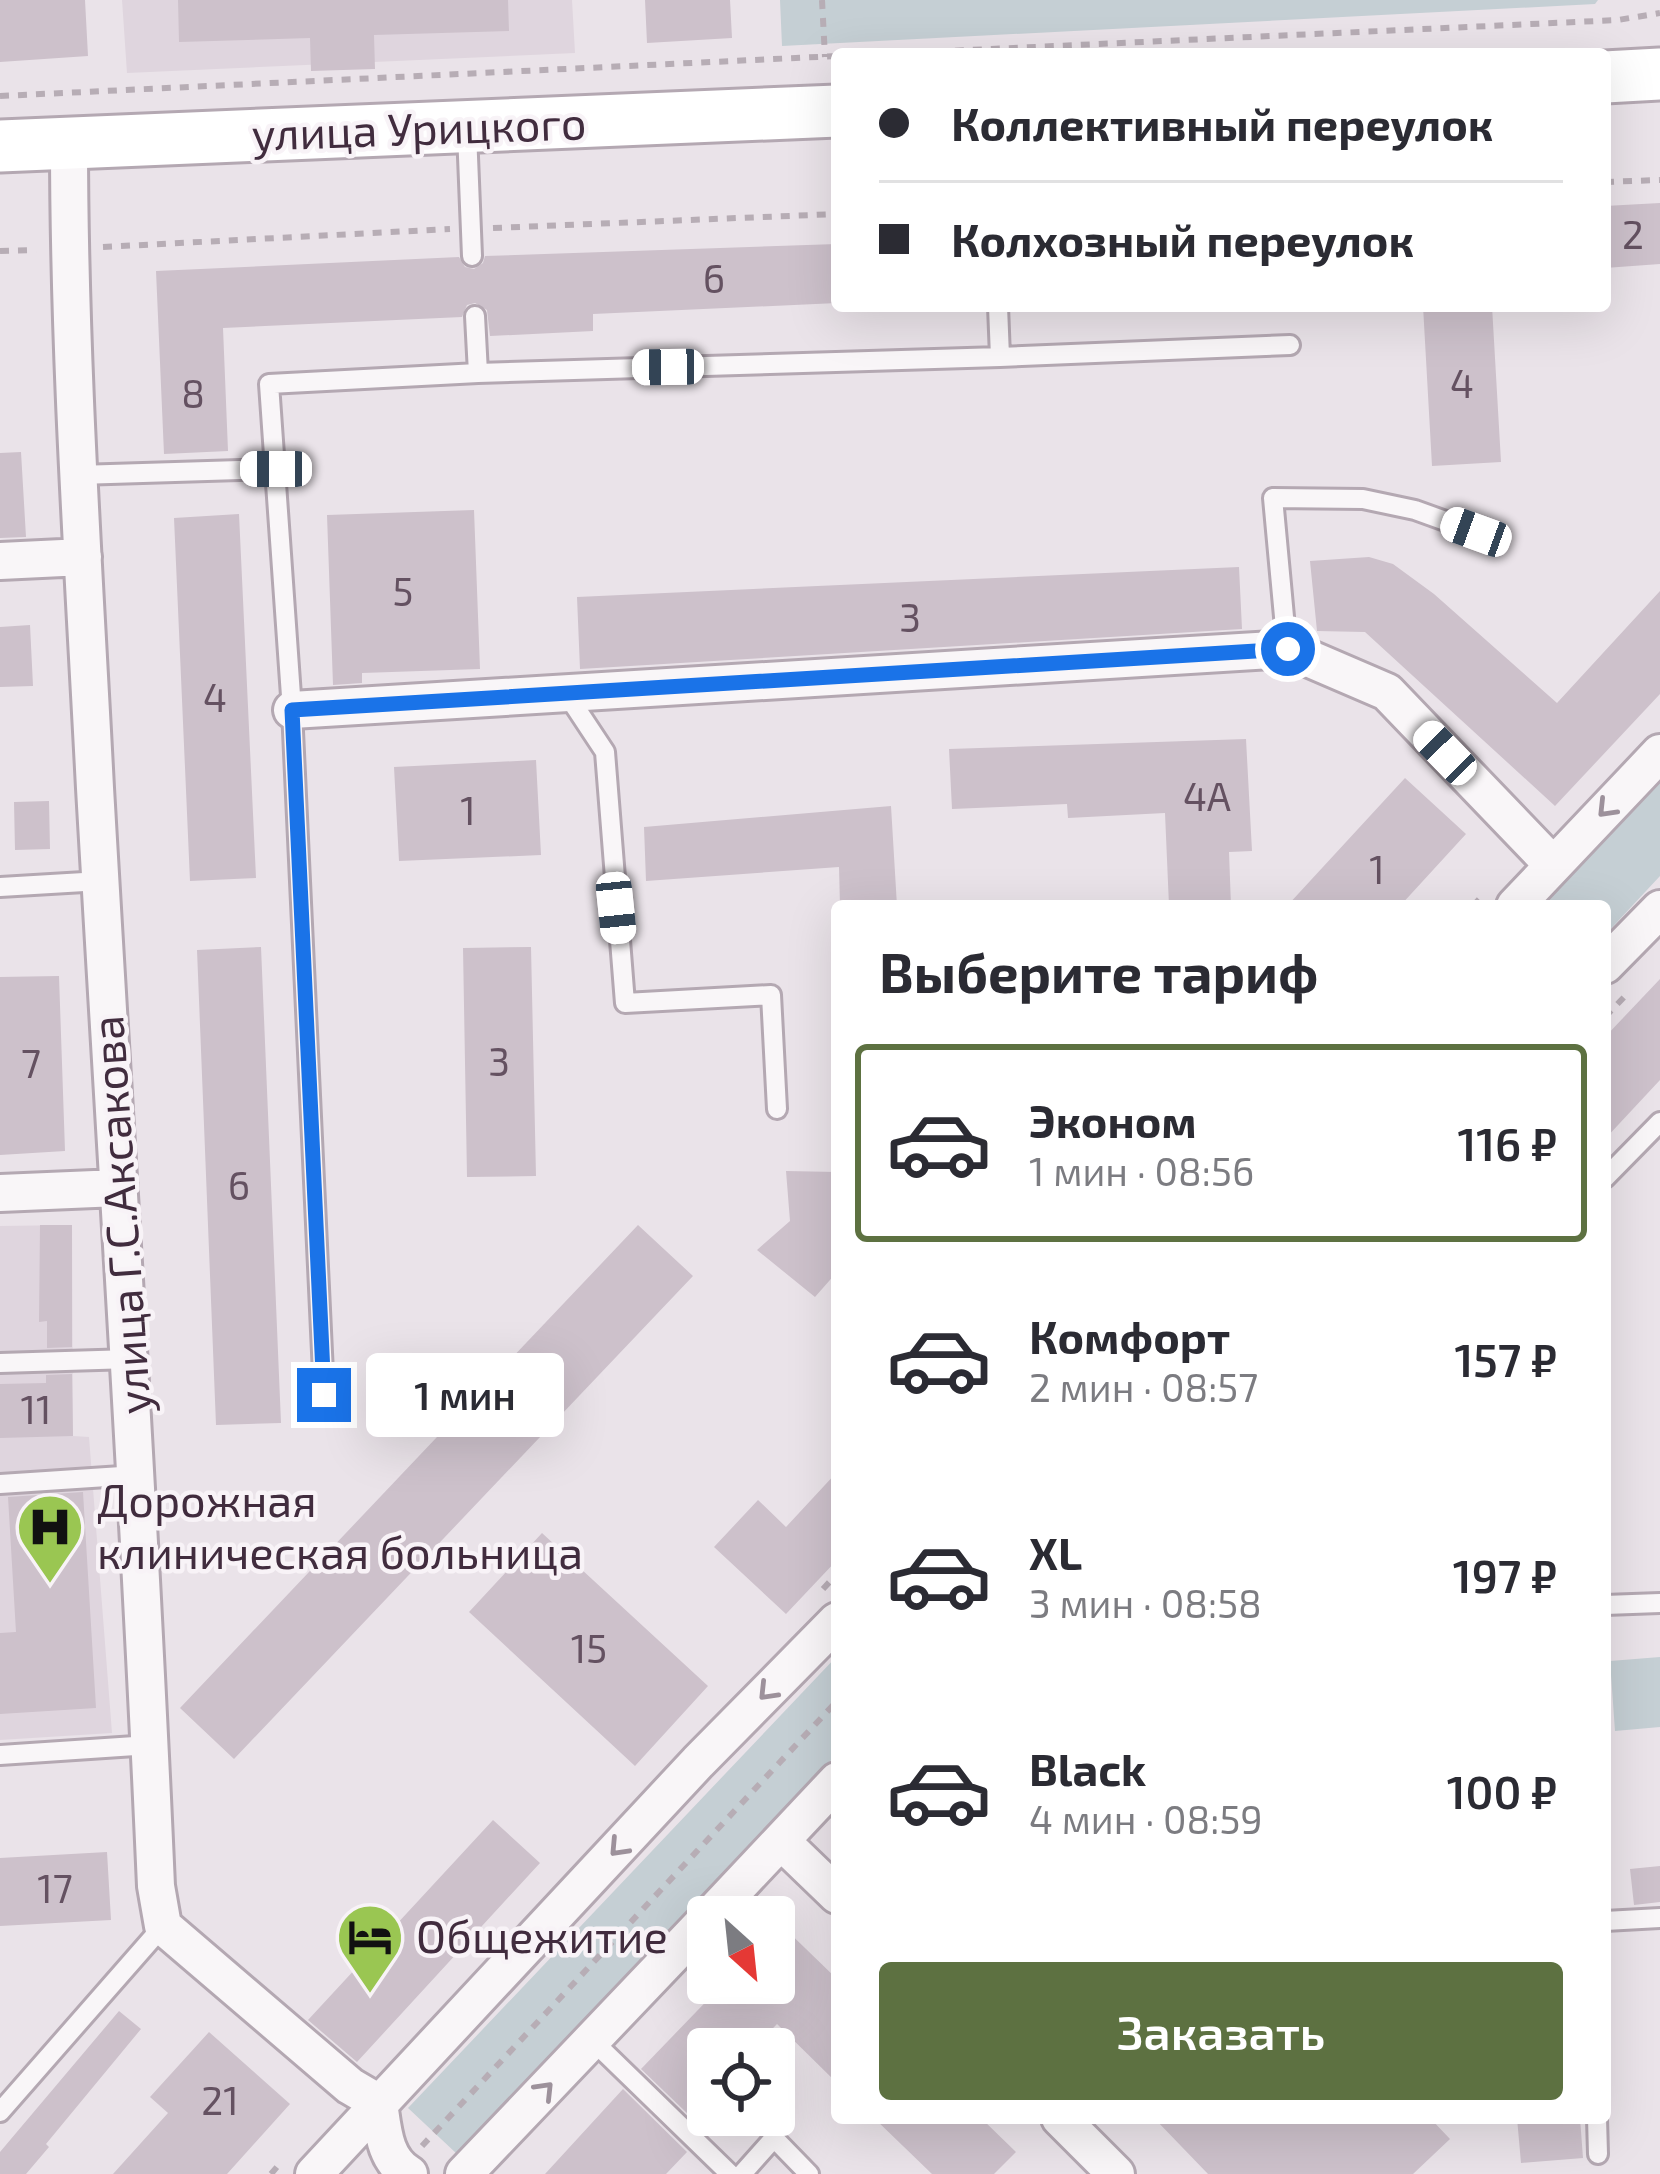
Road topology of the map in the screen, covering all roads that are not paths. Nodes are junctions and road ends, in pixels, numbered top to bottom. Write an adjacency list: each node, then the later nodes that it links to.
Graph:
1 (1660, 74): 2 (main road)
2 (1611, 77)
3 (831, 111): 4 (main road, улица Урицкого)
4 (467, 128): 5 (main road, улица Урицкого); 7 (lane)
5 (69, 143): 6 (main road, улица Урицкого); 14 (street, улица Г.С.Аксакова)
6 (0, 146)
7 (472, 256)
8 (998, 312): 11 (lane)
9 (475, 316): 12 (lane)
10 (1290, 345): 11 (lane)
11 (1000, 357): 12 (lane)
12 (478, 373): 13 (lane)
13 (276, 469): 14 (lane); 20 (lane)
14 (78, 475): 16 (street, улица Г.С.Аксакова)
15 (1476, 532): 18 (lane)
16 (82, 556): 17 (street); 23 (street, улица Г.С.Аксакова)
17 (0, 561)
18 (1288, 649): 19 (street); 22 (street)
19 (566, 693): 20 (street); 28 (lane)
20 (292, 710): 35 (lane)
21 (1660, 753): 22 (street, one-way to 22)
22 (1553, 865): 25 (street)
23 (100, 881): 24 (lane); 31 (street, улица Г.С.Аксакова)
24 (0, 887)
25 (1521, 900)
26 (1660, 909): 27 (street)
27 (1611, 959)
28 (778, 1108)
29 (1660, 1122): 30 (lane)
30 (1611, 1172)
31 (118, 1187): 32 (street); 33 (street, улица Г.С.Аксакова)
32 (0, 1193)
33 (131, 1359): 34 (lane); 36 (street, улица Г.С.Аксакова)
34 (0, 1363)
35 (324, 1395)
36 (137, 1475): 37 (lane); 41 (street, улица Г.С.Аксакова)
37 (0, 1484)
38 (1660, 1603): 39 (lane)
39 (1611, 1605)
40 (831, 1627): 52 (street, one-way to 52)
41 (150, 1744): 42 (lane); 49 (street, улица Г.С.Аксакова)
42 (0, 1755)
43 (831, 1787): 44 (street)
44 (781, 1841): 45 (street); 46 (street)
45 (831, 1889)
46 (729, 1896)
47 (1660, 1918): 48 (lane)
48 (1611, 1921)
49 (163, 1926): 52 (street); 53 (lane)
50 (687, 1940): 51 (street)
51 (592, 2040): 59 (street, one-way to 51); 60 (lane)
52 (379, 2104): 57 (street); 58 (street)
53 (0, 2112)
54 (1066, 2124): 63 (street)
55 (1597, 2124): 56 (lane)
56 (1598, 2154)
57 (404, 2172)
58 (314, 2174)
59 (464, 2174)
60 (730, 2174)
61 (742, 2174): 62 (lane)
62 (808, 2174)
63 (1116, 2174)

